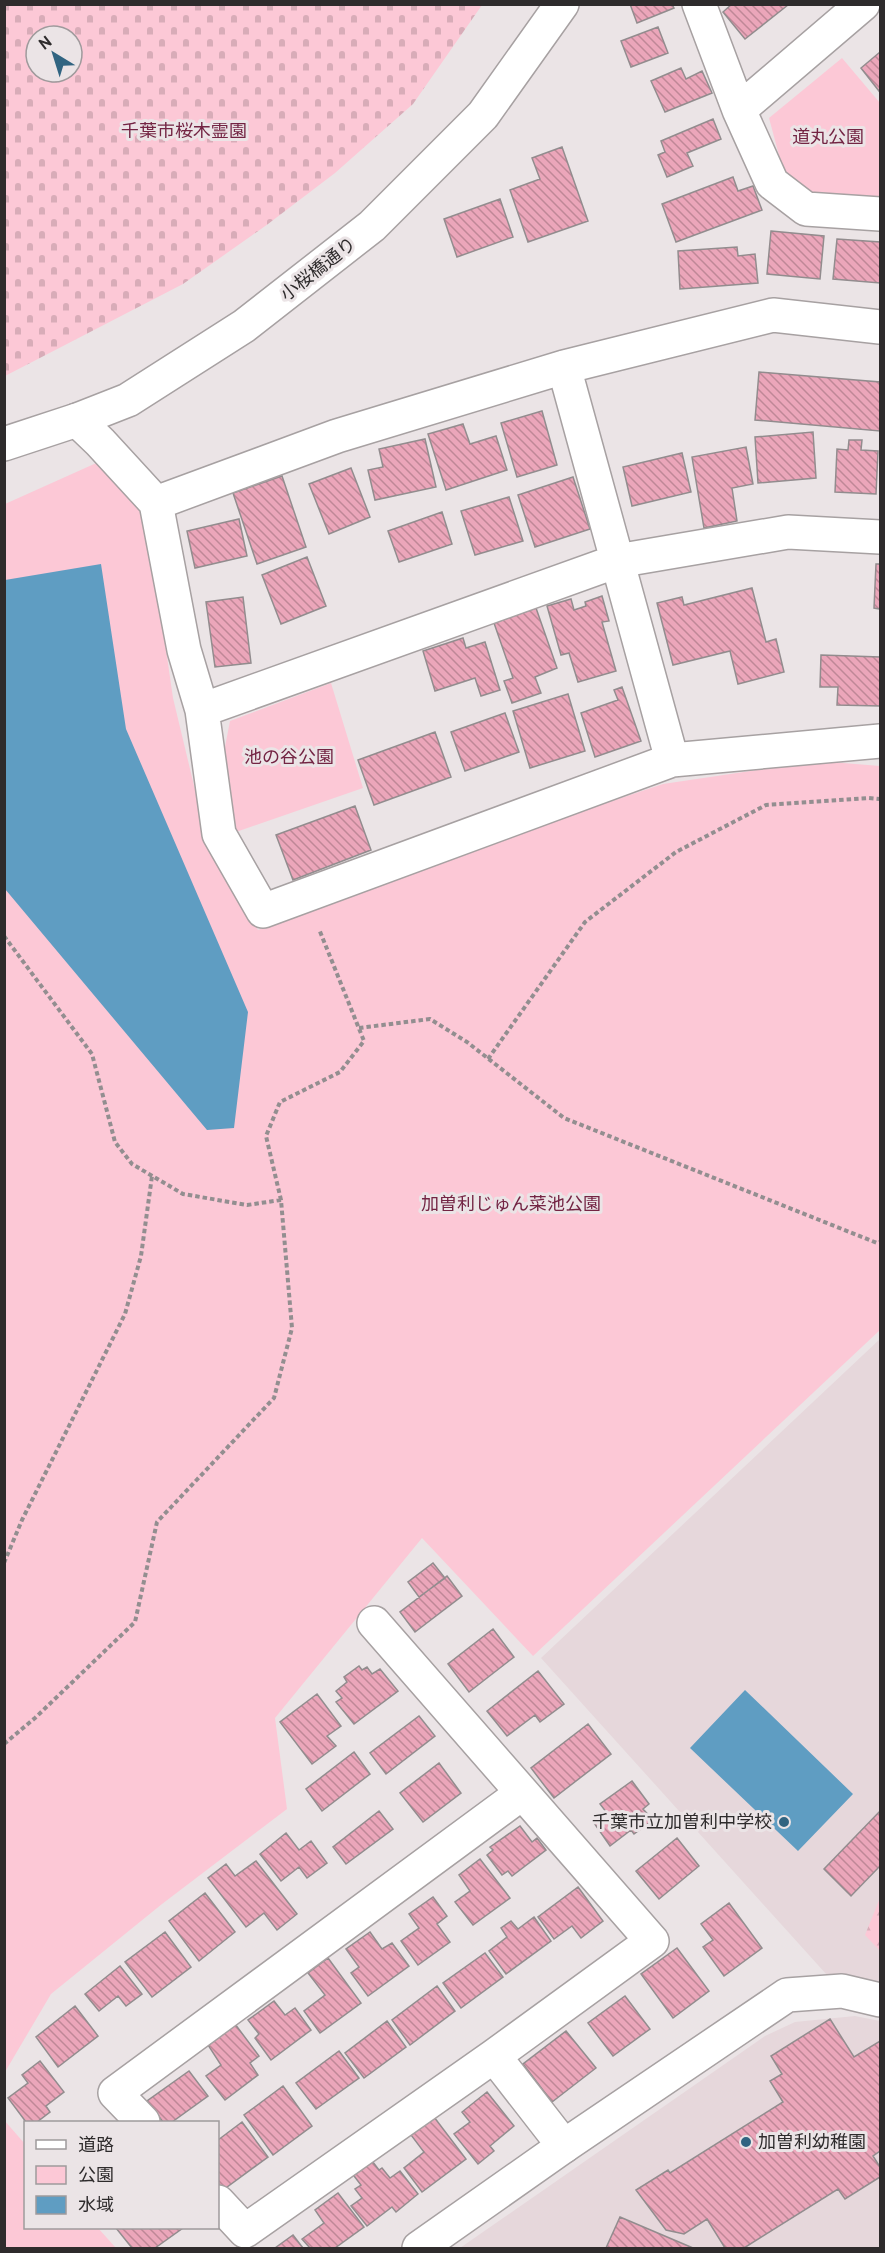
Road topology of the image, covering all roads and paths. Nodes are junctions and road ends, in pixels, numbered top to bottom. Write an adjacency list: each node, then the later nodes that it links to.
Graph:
1 (562, 4): 8 (street, 小桜橋通り)
2 (699, 4): 4 (street)
3 (863, 4): 4 (street)
4 (739, 110): 5 (street)
5 (880, 214)
6 (880, 327): 7 (street)
7 (564, 367): 10 (street); 12 (street)
8 (77, 420): 9 (street, 小桜橋通り); 10 (street)
9 (4, 444)
10 (156, 503): 13 (street)
11 (880, 537): 12 (street)
12 (617, 561): 13 (street); 15 (street)
13 (202, 711): 17 (street)
14 (880, 741): 15 (street)
15 (672, 760): 17 (street)
16 (880, 799): 20 (path)
17 (305, 895): 19 (path)
18 (4, 936): 21 (path)
19 (359, 1028): 20 (path); 22 (path)
20 (488, 1059): 23 (path)
21 (152, 1176): 22 (path); 24 (path)
22 (281, 1200): 26 (path)
23 (880, 1242)
24 (4, 1563)
25 (374, 1623): 27 (street)
26 (4, 1744)
27 (521, 1794): 29 (street); 30 (street)
28 (880, 2000): 31 (street)
29 (494, 2056): 31 (street); 32 (street)
30 (142, 2121)
31 (564, 2146): 33 (street)
32 (219, 2203)
33 (419, 2248)

